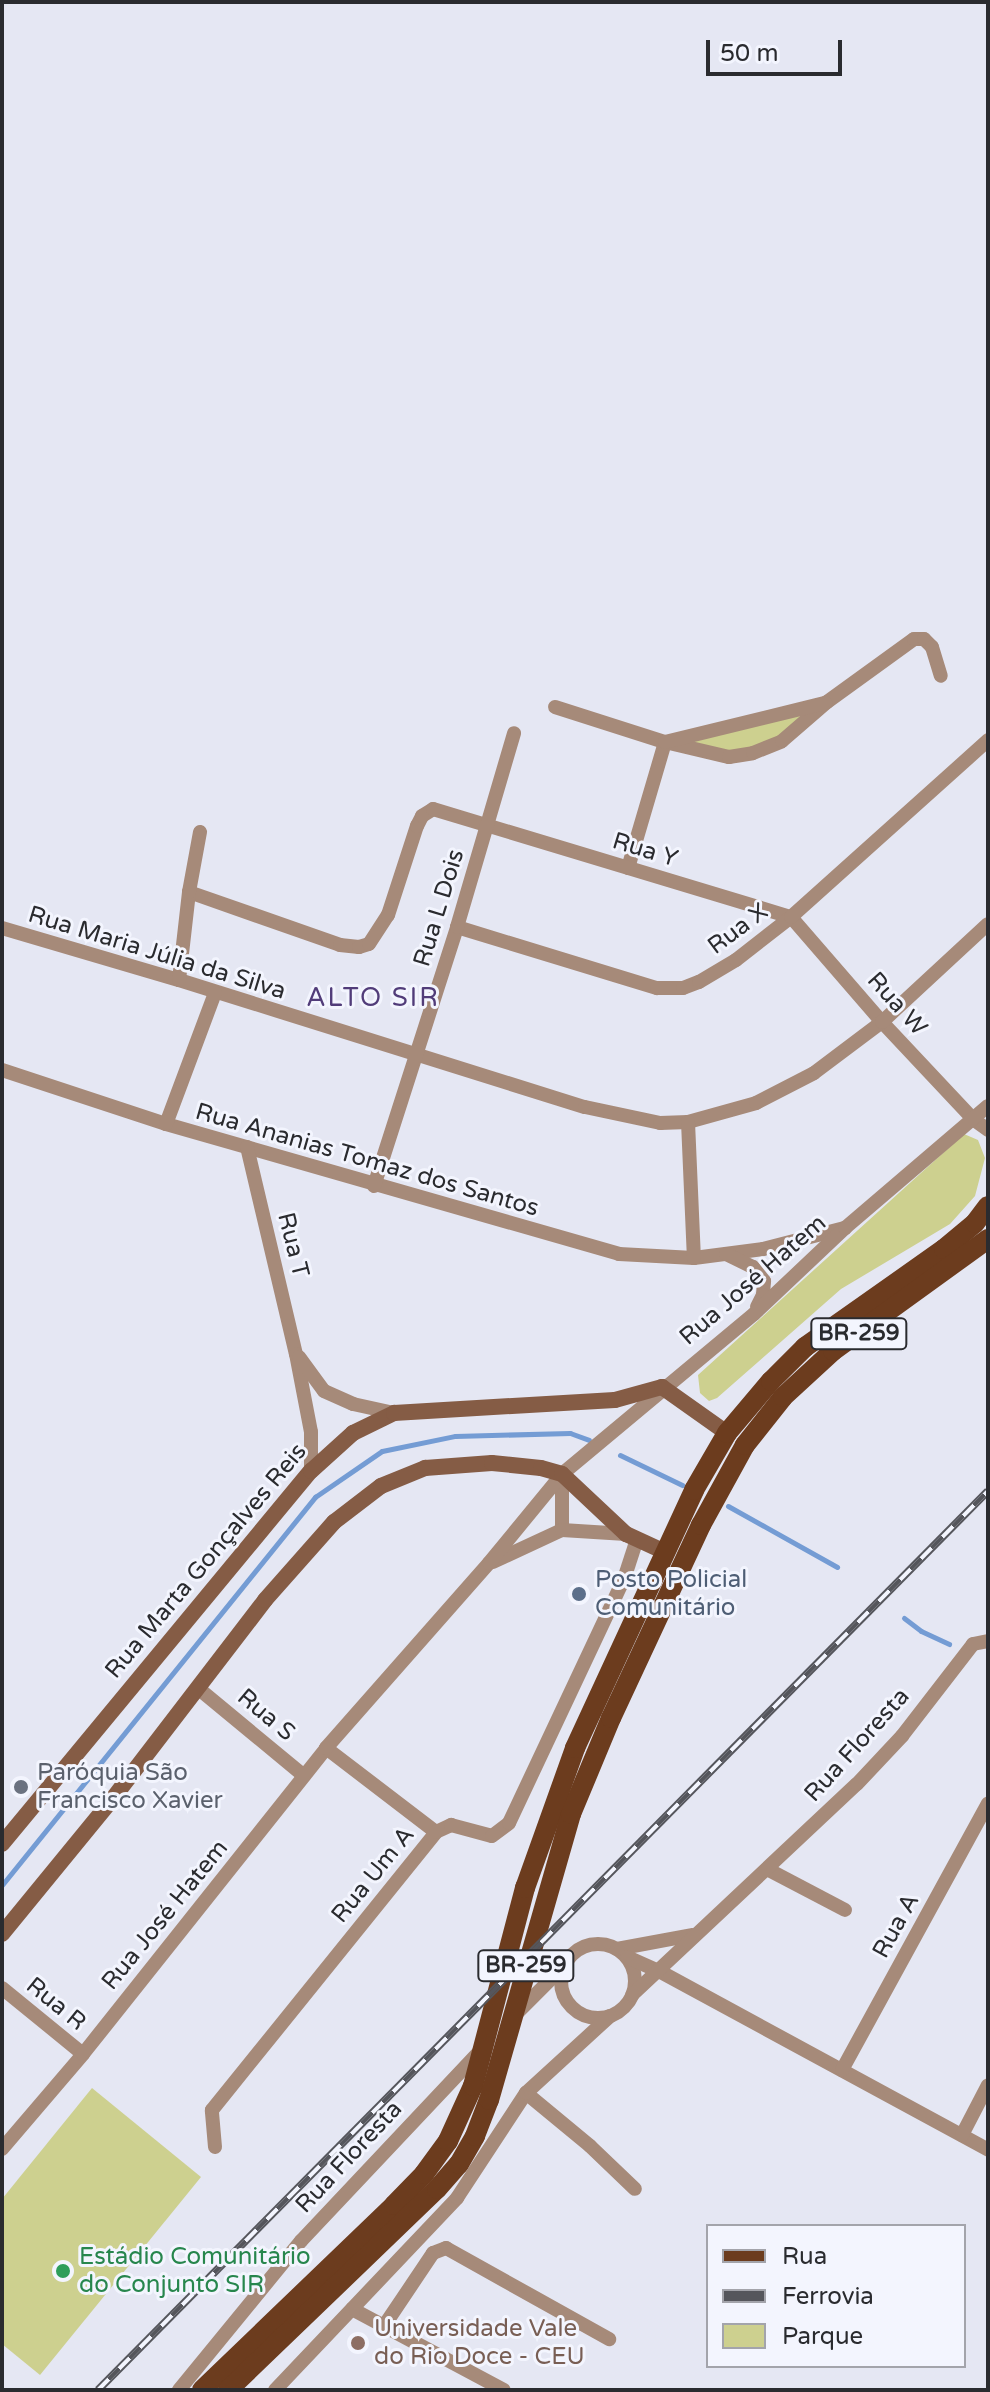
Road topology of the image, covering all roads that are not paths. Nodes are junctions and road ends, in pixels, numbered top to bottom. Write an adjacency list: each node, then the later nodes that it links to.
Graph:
1 (941, 676): 2 (street)
2 (827, 702): 6 (street); 6 (street)
3 (555, 707): 6 (street)
4 (514, 733): 7 (street, Rua L Dois)
5 (988, 740): 11 (street, Rua X)
6 (665, 742): 9 (street)
7 (486, 825): 9 (street, Rua Y); 10 (street, Rua Y); 13 (street, Rua L Dois)
8 (200, 832): 10 (street)
9 (628, 868): 11 (street, Rua Y)
10 (189, 892): 15 (street)
11 (791, 917): 13 (street, Rua X); 17 (street, Rua W)
12 (988, 924): 17 (street, Rua Maria Júlia da Silva)
13 (457, 927): 18 (street, Rua L Dois)
14 (2, 928): 15 (street, Rua Maria Júlia da Silva)
15 (179, 980): 16 (street, Rua Maria Júlia da Silva)
16 (215, 993): 18 (street, Rua Maria Júlia da Silva); 23 (street)
17 (882, 1022): 21 (street, Rua W); 22 (street, Rua Maria Júlia da Silva)
18 (416, 1055): 22 (street, Rua Maria Júlia da Silva); 26 (street, Rua L Dois)
19 (2, 1070): 23 (street, Rua Ananias Tomaz dos Santos)
20 (988, 1106): 21 (street, Rua José Hatem)
21 (973, 1119): 24 (street); 28 (street, Rua José Hatem)
22 (688, 1122): 31 (street)
23 (166, 1124): 25 (street, Rua Ananias Tomaz dos Santos)
24 (988, 1130)
25 (247, 1147): 26 (street, Rua Ananias Tomaz dos Santos); 33 (street, Rua T)
26 (374, 1186): 31 (street, Rua Ananias Tomaz dos Santos)
27 (988, 1206): 36 (main road, BR-259)
28 (845, 1228): 30 (street, Rua Ananias Tomaz dos Santos); 32 (street, Rua José Hatem)
29 (988, 1239): 71 (main road, BR-259)
30 (726, 1254): 31 (street, Rua Ananias Tomaz dos Santos); 32 (street)
31 (694, 1258)
32 (754, 1314): 34 (street, Rua José Hatem)
33 (296, 1354): 35 (street, Rua T); 37 (street, Rua T)
34 (662, 1387): 35 (street, Rua Marta Gonçalves Reis); 36 (street); 38 (street, Rua José Hatem)
35 (394, 1413): 37 (street, Rua Marta Gonçalves Reis)
36 (727, 1433): 41 (main road, BR-259)
37 (311, 1471): 49 (street, Rua Marta Gonçalves Reis)
38 (562, 1474): 39 (street); 40 (street); 42 (street, Rua José Hatem); 44 (street)
39 (562, 1530): 40 (street, Rua José Hatem); 42 (street, Rua José Hatem)
40 (631, 1537): 41 (street); 48 (street, Rua Um A)
41 (665, 1552): 71 (main road, BR-259)
42 (489, 1563): 45 (street, Rua José Hatem)
43 (981, 1642): 50 (street, Rua Floresta)
44 (199, 1689): 46 (street, Rua S); 52 (street)
45 (326, 1748): 46 (street, Rua José Hatem); 48 (street)
46 (304, 1776): 60 (street, Rua José Hatem)
47 (988, 1803): 61 (street, Rua A)
48 (436, 1832): 67 (street, Rua Um A)
49 (2, 1844)
50 (767, 1869): 51 (street); 53 (street, Rua Floresta)
51 (845, 1910)
52 (2, 1934)
53 (696, 1934): 54 (street, Rua Floresta); 56 (street, Rua Floresta)
54 (622, 1953): 55 (street, Rua Floresta); 56 (street, Rua Floresta); 58 (street)
55 (565, 1965): 59 (street); 75 (street, Rua Floresta)
56 (659, 1971): 58 (street, Rua Floresta); 61 (street)
57 (2, 1988): 60 (street, Rua R)
58 (632, 1995): 59 (street, Rua Floresta)
59 (610, 2016): 63 (street, Rua Floresta)
60 (83, 2054): 64 (street, Rua José Hatem)
61 (842, 2070): 66 (street)
62 (988, 2085): 66 (street)
63 (526, 2093): 70 (street); 72 (street, Rua Floresta)
64 (23, 2120): 65 (street); 68 (street, Rua José Hatem)
65 (2, 2128)
66 (962, 2135): 69 (street)
67 (215, 2147)
68 (2, 2149)
69 (988, 2150)
70 (635, 2189)
71 (322, 2286): 76 (main road, BR-259); 77 (main road, BR-259)
72 (352, 2309): 73 (street); 78 (street, Rua Floresta)
73 (384, 2326): 74 (street); 79 (street)
74 (609, 2339)
75 (179, 2390)
76 (202, 2390)
77 (228, 2390)
78 (275, 2390)
79 (504, 2390)

